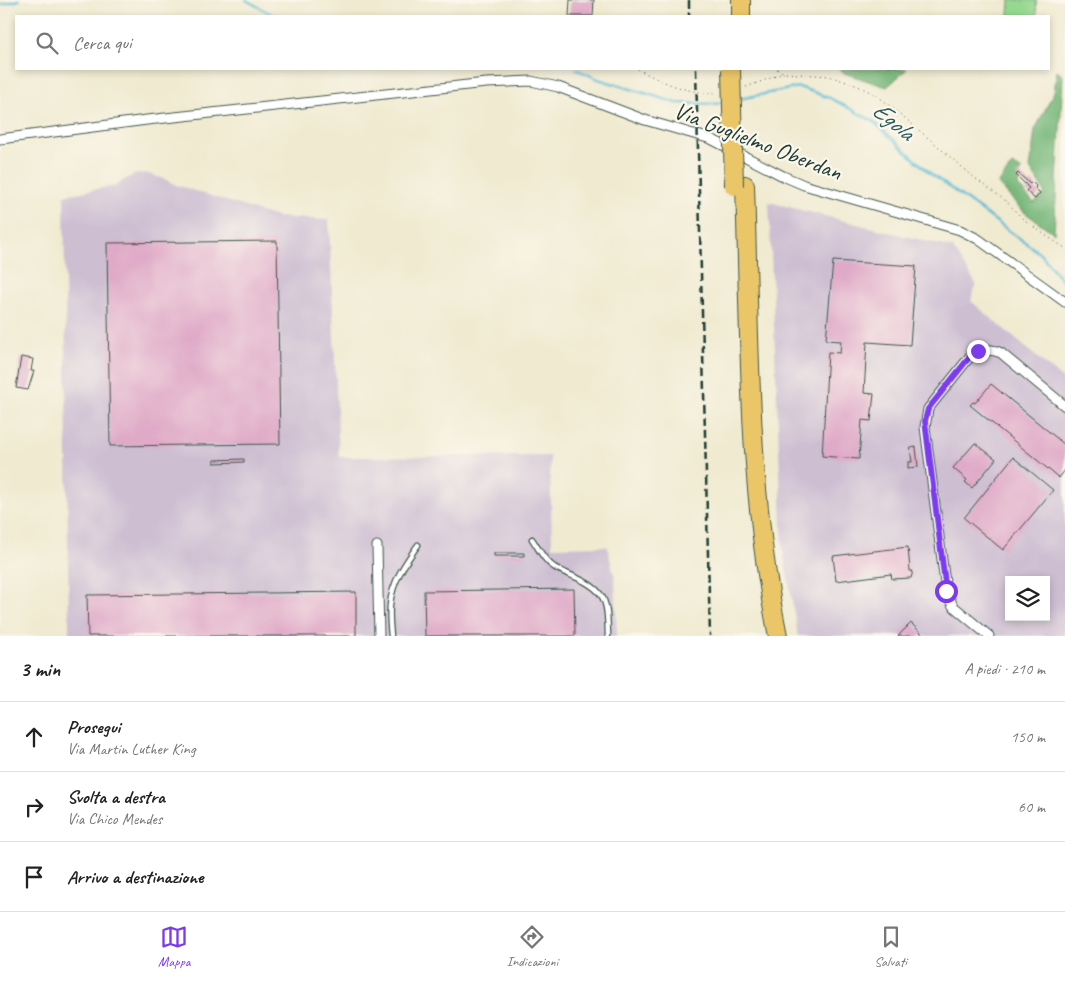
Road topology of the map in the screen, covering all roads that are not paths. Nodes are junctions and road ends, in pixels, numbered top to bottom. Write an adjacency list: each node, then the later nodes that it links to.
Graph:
1 (730, 0): 3 (highway)
2 (741, 0): 4 (highway)
3 (730, 15)
4 (741, 15)
5 (732, 70): 8 (highway, bridge)
6 (742, 70): 8 (highway)
7 (0, 139): 9 (street, Via Guglielmo Oberdan)
8 (740, 185): 17 (highway); 18 (highway)
9 (1065, 302)
10 (1065, 406): 19 (street)
11 (532, 540): 16 (lane)
12 (418, 545): 15 (lane)
13 (377, 546): 14 (street)
14 (378, 636)
15 (391, 636)
16 (608, 636)
17 (767, 636)
18 (778, 636)
19 (989, 636)

